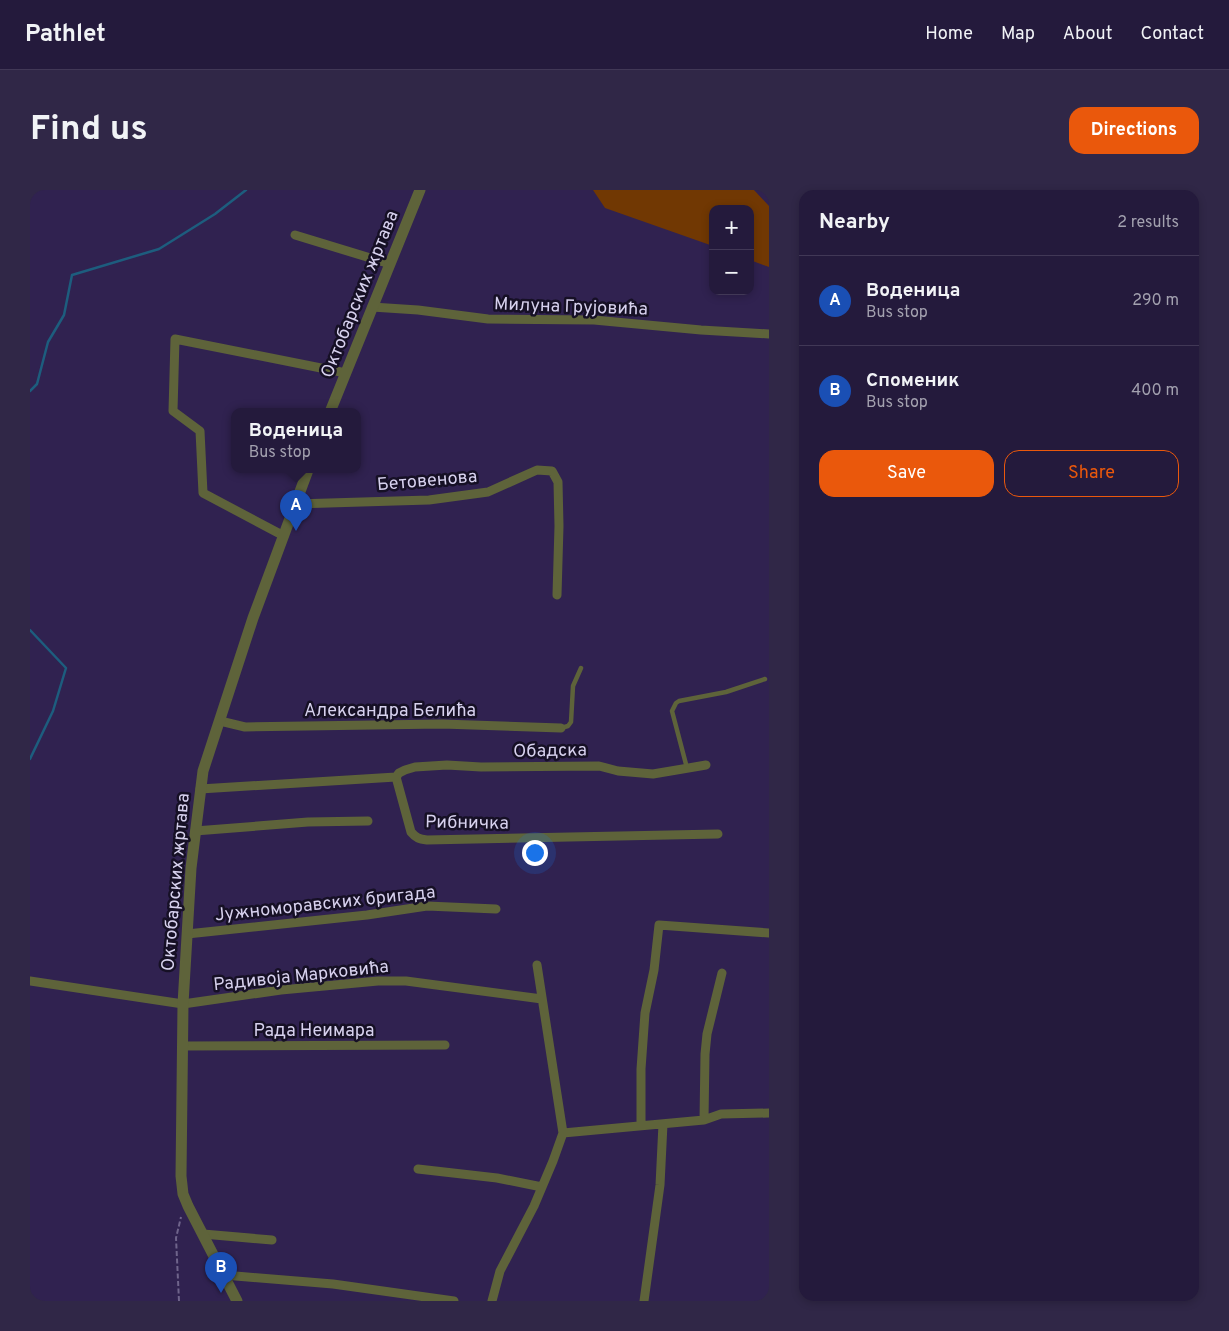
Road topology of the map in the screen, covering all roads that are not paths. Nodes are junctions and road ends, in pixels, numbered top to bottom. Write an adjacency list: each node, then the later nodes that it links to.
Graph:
1 (420, 190): 3 (street, Октобарских жртава)
2 (296, 236): 3 (street)
3 (390, 264): 4 (street, Октобарских жртава)
4 (372, 307): 5 (street, Милуна Грујовића); 6 (street, Октобарских жртава)
5 (769, 334)
6 (346, 374): 7 (street, Октобарских жртава); 10 (street)
7 (332, 408)
8 (307, 473): 9 (street, Октобарских жртава)
9 (295, 504): 10 (street, Октобарских жртава); 11 (street, Бетовенова)
10 (284, 536): 14 (street, Октобарских жртава)
11 (557, 595)
12 (580, 668): 15 (lane)
13 (766, 679): 17 (lane)
14 (220, 721): 15 (street, Александра Белића); 19 (street, Октобарских жртава)
15 (561, 728)
16 (706, 764): 17 (street, Обадска)
17 (687, 768): 18 (street, Обадска)
18 (396, 777): 19 (street); 22 (street, Рибничка)
19 (200, 789): 21 (street, Октобарских жртава)
20 (368, 821): 21 (street)
21 (195, 832): 25 (street, Октобарских жртава)
22 (718, 834)
23 (496, 909): 25 (street, Јужноморавских бригада)
24 (769, 933): 36 (street)
25 (187, 934): 30 (street, Октобарских жртава)
26 (537, 965): 29 (street)
27 (722, 973): 34 (street)
28 (30, 982): 30 (street, Радивоја Марковића)
29 (542, 999): 30 (street, Радивоја Марковића); 37 (street)
30 (183, 1004): 32 (street, Октобарских жртава)
31 (445, 1045): 32 (street, Рада Неимара)
32 (183, 1046): 40 (street, Октобарских жртава)
33 (769, 1114): 34 (street)
34 (704, 1120): 35 (street)
35 (663, 1124): 36 (street); 46 (street)
36 (641, 1125): 37 (street)
37 (563, 1133): 39 (street)
38 (418, 1169): 39 (street)
39 (542, 1187): 45 (street)
40 (203, 1234): 41 (street); 42 (street, Октобарских жртава)
41 (272, 1240)
42 (224, 1275): 43 (street, Октобарских жртава); 44 (street)
43 (237, 1301)
44 (454, 1301)
45 (492, 1301)
46 (644, 1301)

